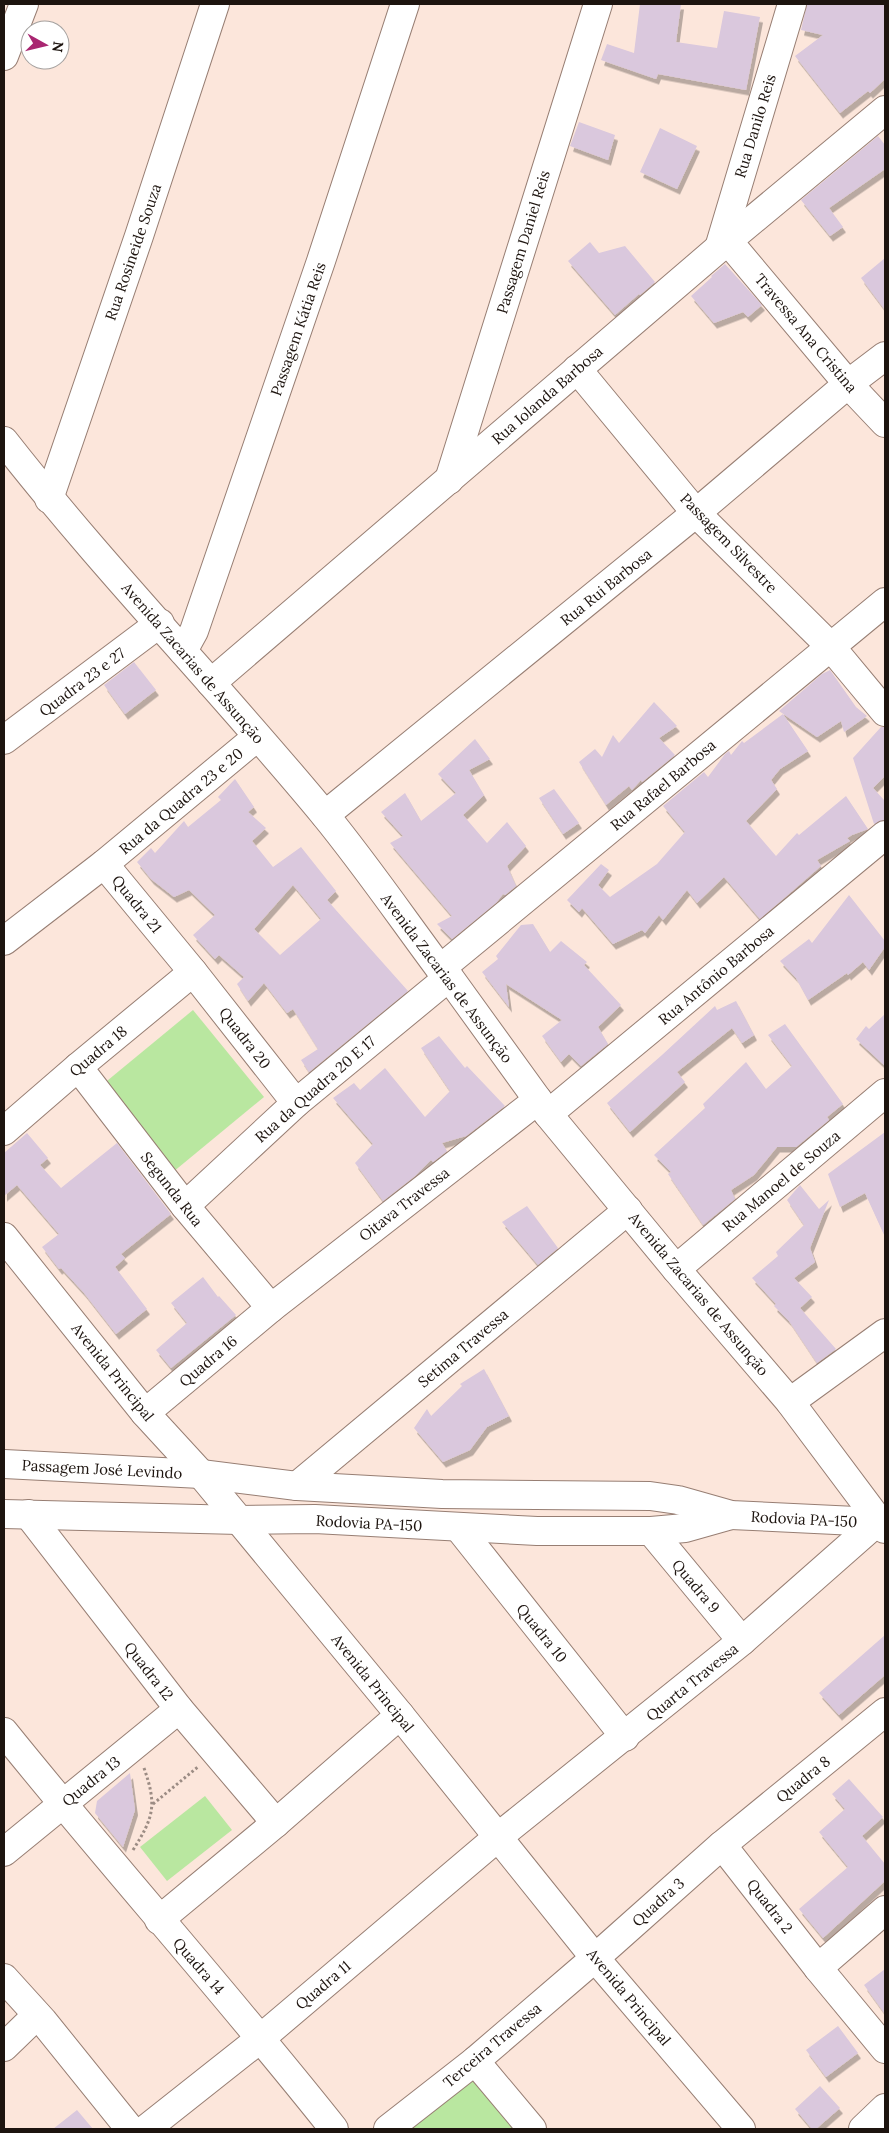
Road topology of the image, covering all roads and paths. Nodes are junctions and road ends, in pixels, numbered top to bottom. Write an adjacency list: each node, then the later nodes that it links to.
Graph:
1 (24, 4): 6 (street)
2 (215, 4): 15 (street, Rua Rosineide Souza)
3 (406, 4): 20 (street, Passagem Kátia Reis)
4 (598, 4): 14 (street, Passagem Daniel Reis)
5 (792, 4): 8 (street, Rua Danilo Reis)
6 (4, 56)
7 (885, 110): 8 (street, Rua Iolanda Barbosa)
8 (724, 244): 10 (street, Rua Iolanda Barbosa); 11 (street, Travessa Ana Cristina)
9 (885, 356): 11 (street, Rua Rui Barbosa)
10 (577, 369): 14 (street, Rua Iolanda Barbosa); 16 (street, Passagem Silvestre)
11 (848, 384): 12 (street, Travessa Ana Cristina); 16 (street, Rua Rui Barbosa)
12 (885, 423)
13 (4, 441): 15 (street, Avenida Zacarias de Assunção)
14 (449, 480): 21 (street, Rua Iolanda Barbosa)
15 (49, 499): 18 (street, Avenida Zacarias de Assunção)
16 (696, 513): 19 (street, Passagem Silvestre); 25 (street, Rua Rui Barbosa)
17 (885, 602): 19 (street, Rua Rafael Barbosa)
18 (160, 623): 20 (street, Avenida Zacarias de Assunção); 23 (street, Quadra 23 e 27)
19 (831, 647): 22 (street, Passagem Silvestre); 30 (street, Rua Rafael Barbosa)
20 (183, 651): 21 (street, Avenida Zacarias de Assunção)
21 (211, 683): 24 (street, Avenida Zacarias de Assunção)
22 (885, 712)
23 (6, 735)
24 (257, 737): 25 (street, Avenida Zacarias de Assunção); 27 (street, Rua da Quadra 23 e 20)
25 (325, 815): 30 (street, Avenida Zacarias de Assunção)
26 (885, 835): 34 (street, Rua Antônio Barbosa)
27 (104, 864): 28 (street, Quadra 21); 29 (street, Quadra 21)
28 (4, 941)
29 (193, 972): 31 (street, Quadra 18); 33 (street, Quadra 20)
30 (445, 973): 33 (street, Rua da Quadra 20 E 17); 34 (street, Avenida Zacarias de Assunção)
31 (78, 1067): 35 (street, Quadra 18); 36 (street, Segunda Rua)
32 (885, 1093): 39 (street, Rua Manoel de Souza)
33 (296, 1103): 36 (street, Rua da Quadra 20 E 17)
34 (543, 1107): 37 (street, Avenida Zacarias de Assunção); 40 (street, Oitava Travessa)
35 (4, 1132)
36 (185, 1206): 40 (street, Segunda Rua)
37 (628, 1210): 39 (street, Avenida Zacarias de Assunção); 46 (street, Setima Travessa)
38 (4, 1237): 43 (street, Avenida Principal)
39 (676, 1269): 42 (street, Avenida Zacarias de Assunção)
40 (271, 1308): 43 (street, Quadra 16)
41 (885, 1332): 42 (street)
42 (790, 1402): 50 (street, Avenida Zacarias de Assunção)
43 (145, 1413): 45 (street, Avenida Principal)
44 (4, 1464): 45 (street, Passagem José Levindo)
45 (201, 1474): 46 (street, Rodovia PA-150); 49 (street, Avenida Principal)
46 (297, 1486): 48 (street, Rodovia PA-150)
47 (16, 1514): 49 (street, Rodovia PA-150); 54 (street, Quadra 12)
48 (732, 1515): 50 (street, Rodovia PA-150); 52 (street, Rodovia PA-150)
49 (239, 1520): 51 (street, Rodovia PA-150); 56 (street, Avenida Principal)
50 (881, 1525): 53 (street, Quarta Travessa)
51 (459, 1528): 52 (street, Rodovia PA-150); 58 (street, Quadra 10)
52 (651, 1531): 53 (street, Quadra 9)
53 (742, 1641): 58 (street, Quarta Travessa)
54 (179, 1709): 59 (street, Quadra 12); 61 (street, Quadra 13)
55 (885, 1712): 65 (street, Quadra 8)
56 (400, 1716): 63 (street); 64 (street, Avenida Principal)
57 (4, 1732): 61 (street, Quadra 14)
58 (625, 1737): 64 (street, Quarta Travessa)
59 (216, 1752): 62 (path); 63 (street, Quadra 12)
60 (143, 1765): 62 (path)
61 (62, 1804): 66 (street, Quadra 13); 69 (street, Quadra 14)
62 (154, 1804): 67 (path)
63 (276, 1823): 69 (street)
64 (498, 1837): 70 (street, Avenida Principal); 74 (street, Quadra 11)
65 (722, 1845): 70 (street, Quadra 3); 71 (street, Quadra 2)
66 (4, 1852)
67 (130, 1854)
68 (885, 1910): 71 (street)
69 (159, 1920): 74 (street, Quadra 14)
70 (595, 1958): 77 (street, Terceira Travessa); 84 (street, Avenida Principal)
71 (818, 1968): 76 (street, Quadra 2)
72 (4, 1978): 73 (street)
73 (37, 2015): 75 (street); 79 (street)
74 (261, 2038): 80 (street, Quadra 11); 81 (street, Quadra 14)
75 (4, 2047)
76 (885, 2048)
77 (475, 2061): 82 (street, Terceira Travessa); 83 (street)
78 (885, 2108): 85 (street)
79 (130, 2129)
80 (146, 2129)
81 (334, 2129)
82 (388, 2129)
83 (532, 2129)
84 (741, 2129)
85 (863, 2129)

